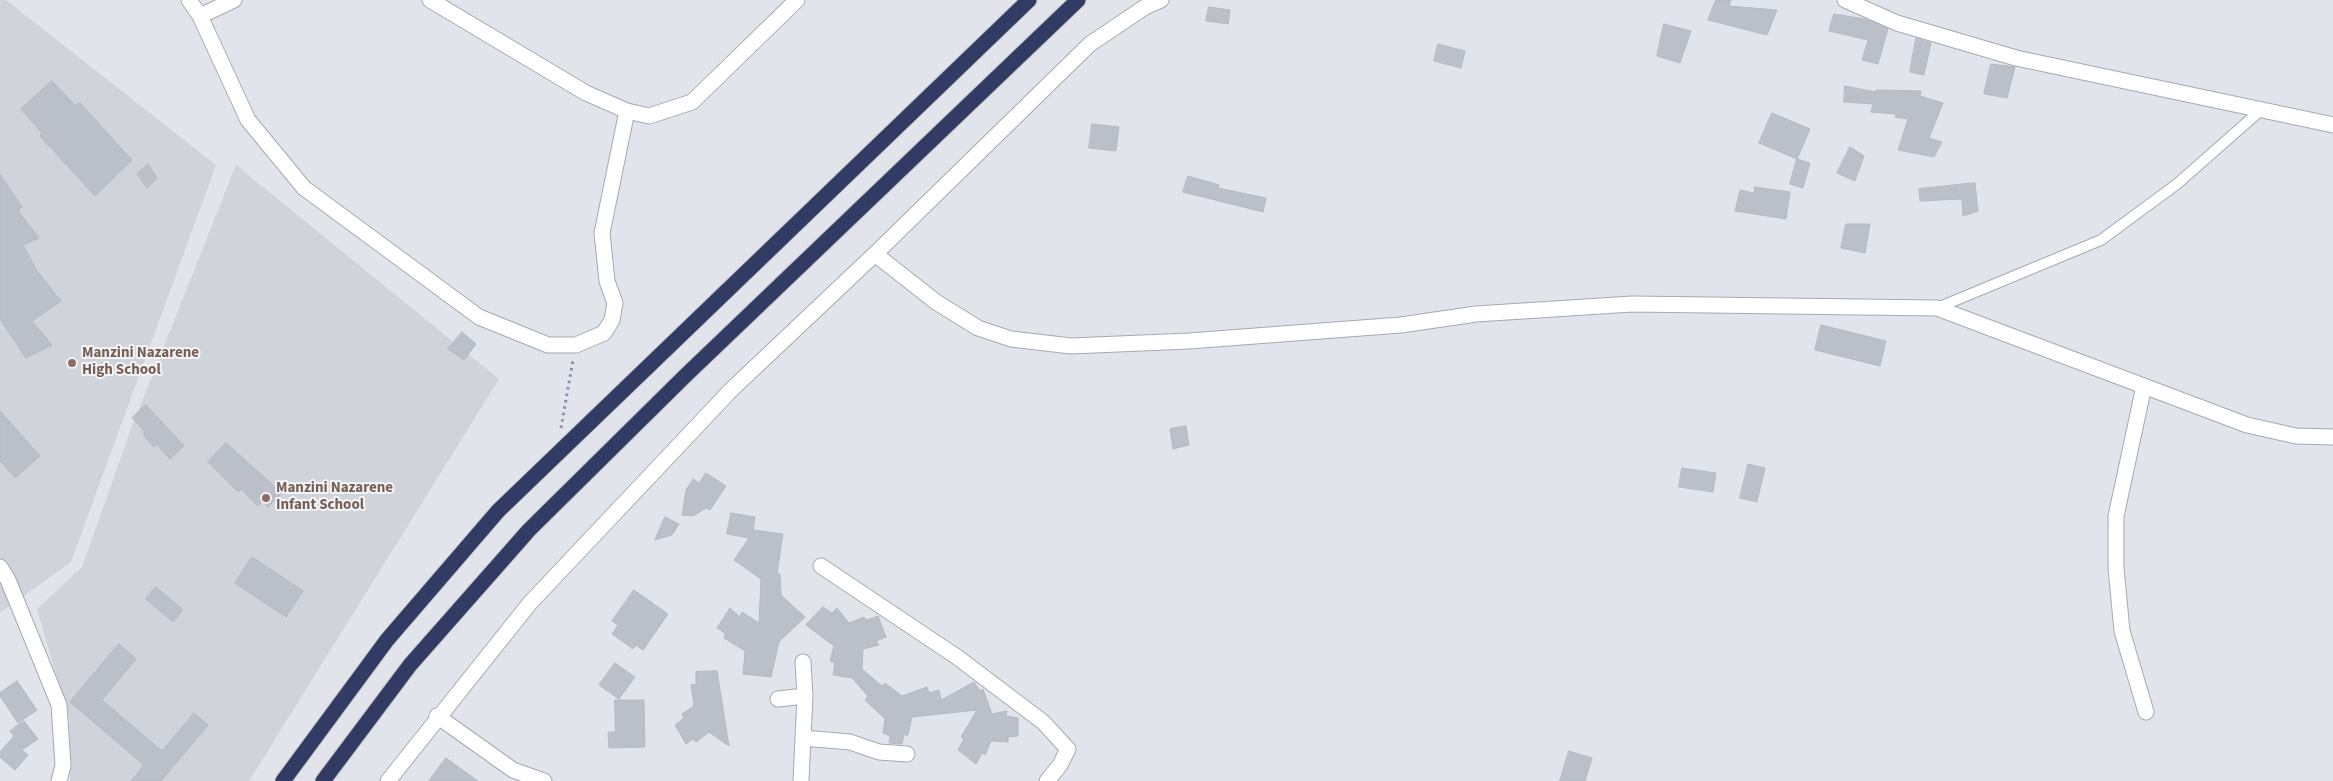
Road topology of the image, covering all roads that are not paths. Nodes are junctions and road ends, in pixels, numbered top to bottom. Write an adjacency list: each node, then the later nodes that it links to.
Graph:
1 (189, 0): 9 (street)
2 (234, 0): 9 (street)
3 (430, 0): 11 (street)
4 (796, 0): 11 (street)
5 (1029, 0): 27 (highway)
6 (1078, 0): 28 (highway)
7 (1162, 0): 13 (street)
8 (1845, 0): 10 (street)
9 (200, 16): 11 (street)
10 (2261, 110): 12 (street); 14 (lane)
11 (627, 111)
12 (2333, 126)
13 (875, 254): 14 (street); 23 (street)
14 (1937, 308): 15 (street)
15 (2144, 386): 16 (street); 22 (street)
16 (2333, 437)
17 (821, 566): 32 (street)
18 (0, 567): 26 (street)
19 (803, 662): 20 (street)
20 (805, 696): 21 (street); 24 (street)
21 (778, 698)
22 (2146, 712)
23 (437, 716): 29 (street); 30 (street)
24 (803, 738): 25 (street); 31 (street)
25 (907, 754)
26 (59, 781)
27 (283, 781)
28 (323, 781)
29 (388, 781)
30 (544, 781)
31 (801, 781)
32 (1047, 781)

